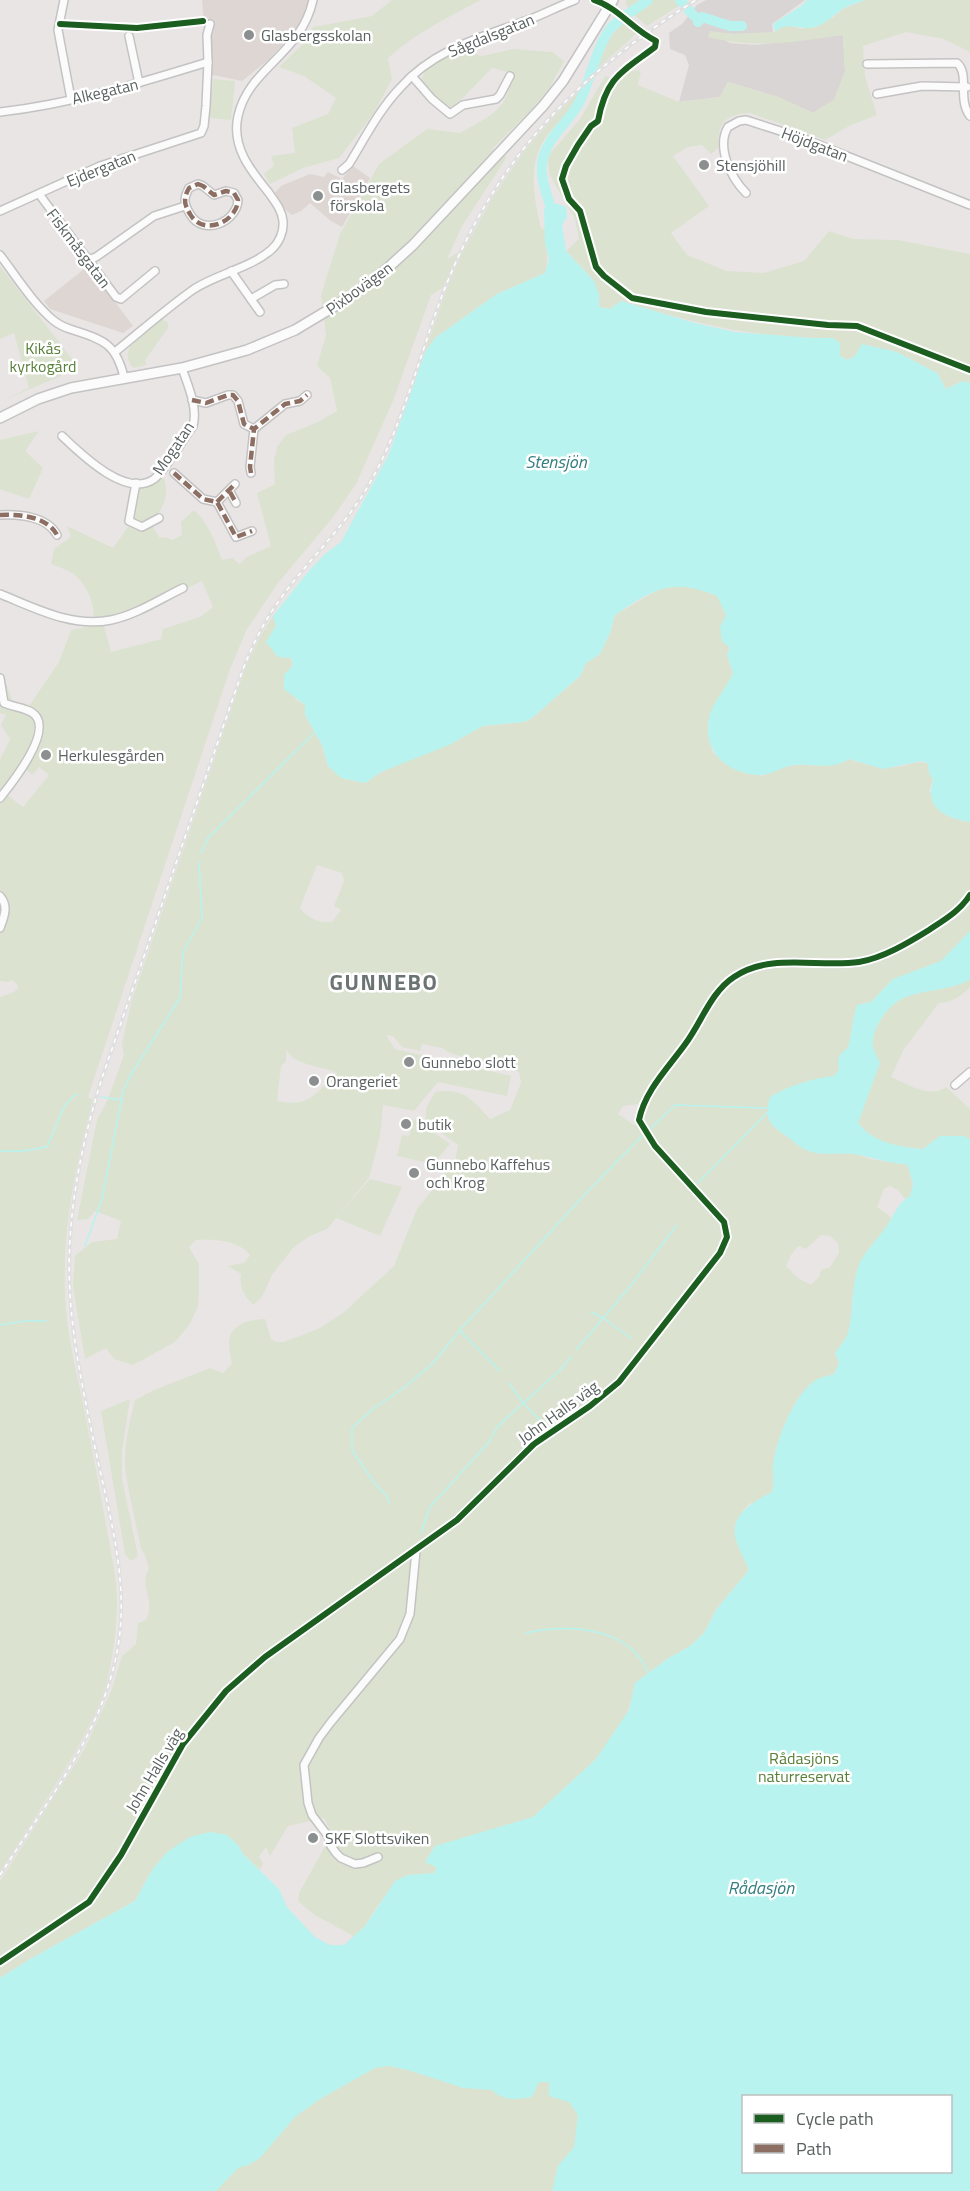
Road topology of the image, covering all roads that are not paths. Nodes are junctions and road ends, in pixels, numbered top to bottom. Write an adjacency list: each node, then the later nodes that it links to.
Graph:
1 (64, 0): 16 (street)
2 (313, 0): 28 (street)
3 (575, 0): 11 (street, Sågdalsgatan)
4 (594, 0): 5 (street)
5 (611, 3): 8 (street); 33 (street, Pixbovägen)
6 (210, 24): 9 (street)
7 (129, 36): 13 (street)
8 (656, 41)
9 (208, 62): 13 (street, Alkegatan); 20 (street, Ejdergatan)
10 (867, 64): 14 (street)
11 (412, 76): 12 (street); 19 (street, Sågdalsgatan)
12 (510, 76)
13 (139, 83): 16 (street, Alkegatan)
14 (968, 87): 15 (street); 18 (street)
15 (877, 94)
16 (71, 99): 17 (street, Alkegatan)
17 (0, 112)
18 (970, 116)
19 (342, 170)
20 (39, 194): 24 (street, Ejdergatan); 26 (street, Fiskmåsgatan)
21 (746, 194): 22 (street, Höjdgatan)
22 (970, 205)
23 (185, 206): 23 (street); 26 (street)
24 (0, 211)
25 (0, 255): 32 (street)
26 (88, 260): 27 (street, Fiskmåsgatan)
27 (154, 271)
28 (231, 271): 30 (street); 32 (street)
29 (284, 284): 30 (street)
30 (251, 299): 31 (street)
31 (260, 312)
32 (115, 352): 34 (street)
33 (182, 368): 34 (street, Pixbovägen); 36 (street, Mogatan)
34 (123, 377): 37 (street, Pixbovägen)
35 (308, 394): 38 (street)
36 (192, 400): 38 (street, Mogatan); 42 (street, Mogatan)
37 (0, 418)
38 (254, 429): 41 (street)
39 (62, 436): 42 (street, Mogatan)
40 (174, 473): 45 (street, Mogatan)
41 (251, 473)
42 (136, 483): 48 (street, Mogatan)
43 (235, 484): 44 (street)
44 (230, 492): 45 (street); 46 (street)
45 (217, 502): 49 (street)
46 (236, 503)
47 (0, 515): 50 (street)
48 (159, 518)
49 (252, 531)
50 (57, 535)
51 (183, 588): 52 (street)
52 (0, 594)
53 (0, 678): 54 (street)
54 (2, 704): 55 (street)
55 (0, 798)
56 (970, 895): 61 (street, John Halls väg)
57 (0, 896): 58 (street)
58 (0, 928)
59 (970, 1072): 60 (street)
60 (955, 1085)
61 (416, 1551): 62 (street); 63 (street, John Halls väg)
62 (378, 1857)
63 (0, 1962)

